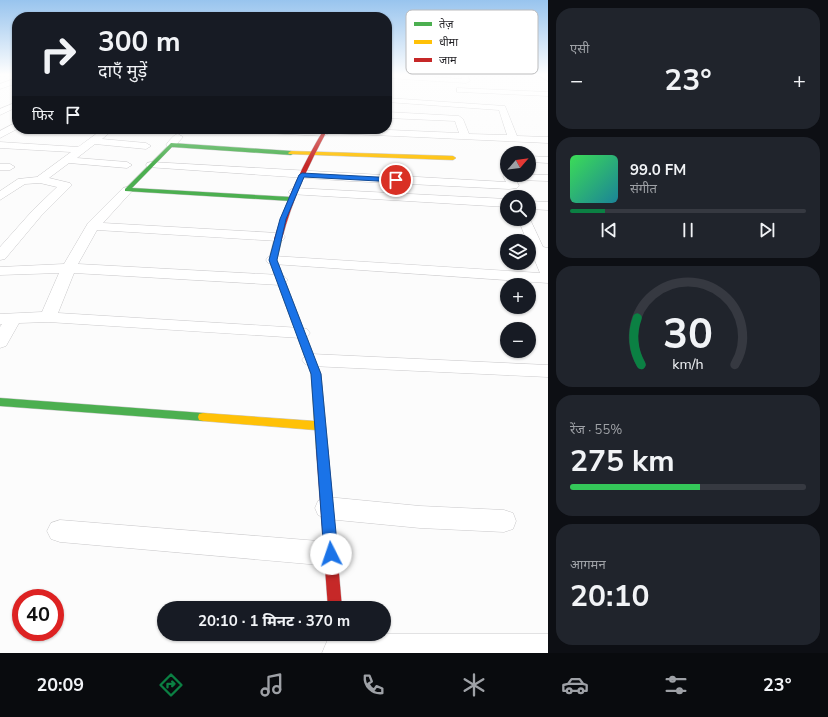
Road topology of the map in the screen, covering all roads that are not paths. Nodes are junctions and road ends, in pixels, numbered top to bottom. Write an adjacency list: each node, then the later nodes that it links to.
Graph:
1 (458, 104): 3 (street)
2 (510, 104): 5 (street)
3 (466, 105): 5 (street)
4 (12, 106): 6 (street)
5 (500, 106): 17 (street)
6 (0, 112)
7 (392, 115): 15 (street)
8 (0, 119): 9 (street)
9 (12, 119)
10 (12, 128): 14 (street)
11 (392, 133): 15 (street)
12 (102, 134): 19 (street)
13 (323, 134): 24 (street)
14 (0, 135)
15 (465, 136): 17 (street)
16 (178, 137): 21 (street)
17 (513, 139): 18 (street)
18 (548, 140)
19 (92, 141): 22 (street); 23 (street)
20 (0, 145): 23 (street)
21 (171, 145): 24 (street); 30 (street)
22 (146, 146)
23 (81, 150): 27 (street)
24 (311, 154): 25 (street); 31 (street)
25 (453, 158)
26 (536, 159): 28 (street)
27 (67, 160): 29 (street); 33 (street)
28 (548, 160)
29 (127, 165)
30 (151, 165): 31 (street); 34 (street)
31 (302, 175): 32 (street); 36 (street)
32 (548, 178)
33 (40, 180): 35 (street); 44 (street)
34 (127, 190): 36 (street); 40 (street)
35 (0, 196)
36 (293, 196): 37 (street); 42 (street)
37 (500, 203)
38 (536, 205): 39 (street)
39 (548, 206)
40 (93, 226): 42 (street); 46 (street)
41 (528, 226): 43 (street)
42 (278, 237): 45 (street)
43 (543, 251): 48 (street)
44 (0, 256)
45 (273, 260): 48 (street); 49 (street)
46 (69, 268): 47 (street); 49 (street); 50 (street)
47 (0, 271)
48 (548, 276)
49 (280, 280): 52 (street)
50 (48, 317): 51 (street); 52 (street)
51 (7, 319): 53 (street)
52 (301, 333): 54 (street)
53 (0, 342)
54 (311, 360): 55 (street); 57 (street)
55 (548, 371)
56 (0, 402): 57 (street)
57 (320, 426): 58 (street)
58 (327, 508): 59 (street); 61 (street)
59 (504, 521)
60 (60, 531): 61 (street)
61 (331, 554): 62 (street)
62 (334, 601)
63 (337, 645): 65 (street)
64 (548, 649): 65 (street)
65 (509, 651)

